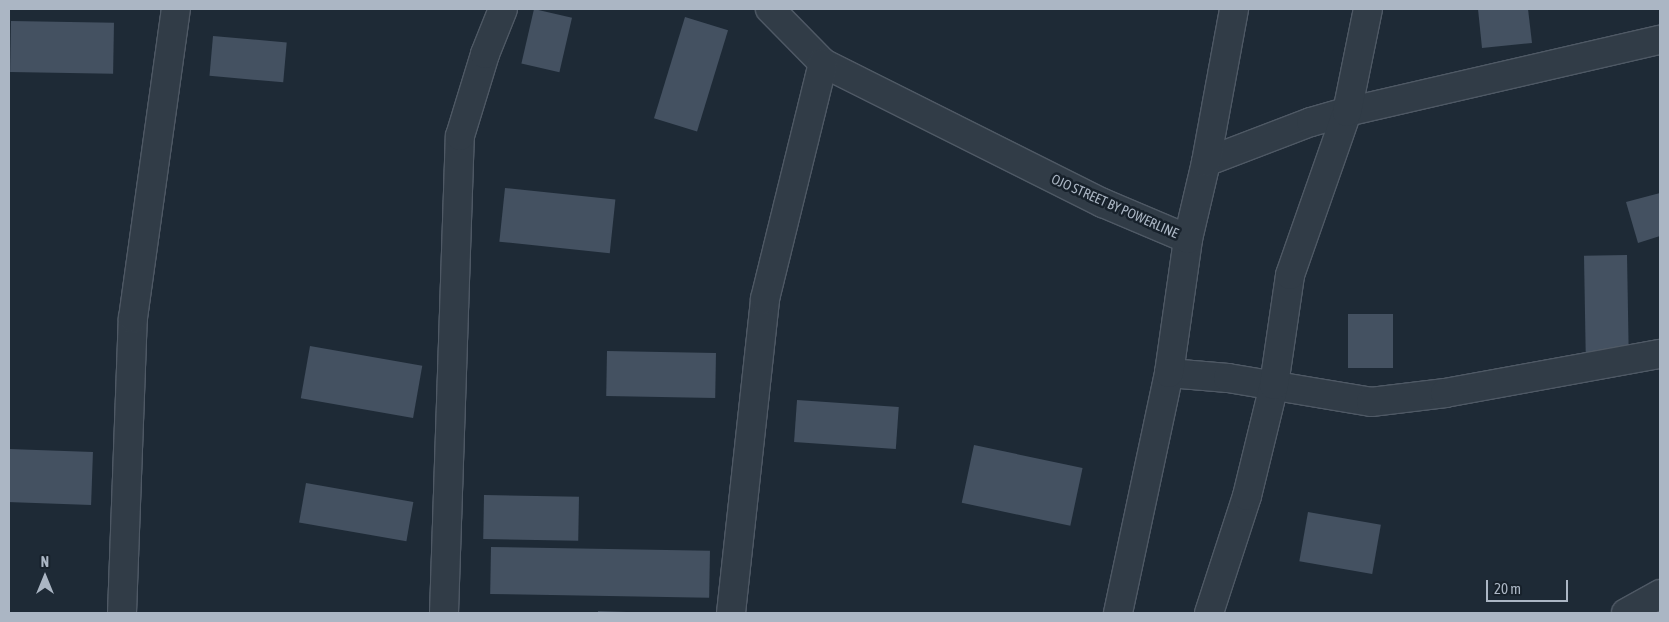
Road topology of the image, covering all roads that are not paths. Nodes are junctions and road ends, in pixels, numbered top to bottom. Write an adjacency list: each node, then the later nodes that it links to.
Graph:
1 (176, 9): 15 (street)
2 (503, 9): 16 (street)
3 (1234, 9): 9 (street)
4 (1368, 9): 8 (street)
5 (777, 11): 7 (street, OJO STREET BY POWERLINE)
6 (1660, 40): 8 (street)
7 (823, 63): 10 (street, OJO STREET BY POWERLINE); 17 (street)
8 (1347, 112): 9 (street); 13 (street)
9 (1206, 162): 10 (street)
10 (1188, 239): 12 (street, OJO STREET BY POWERLINE)
11 (1660, 354): 13 (street)
12 (1169, 373): 13 (street); 18 (street, OJO STREET BY POWERLINE)
13 (1274, 385): 19 (street)
14 (1660, 594): 20 (street)
15 (122, 613)
16 (444, 613)
17 (731, 613)
18 (1118, 613)
19 (1209, 613)
20 (1626, 613)

